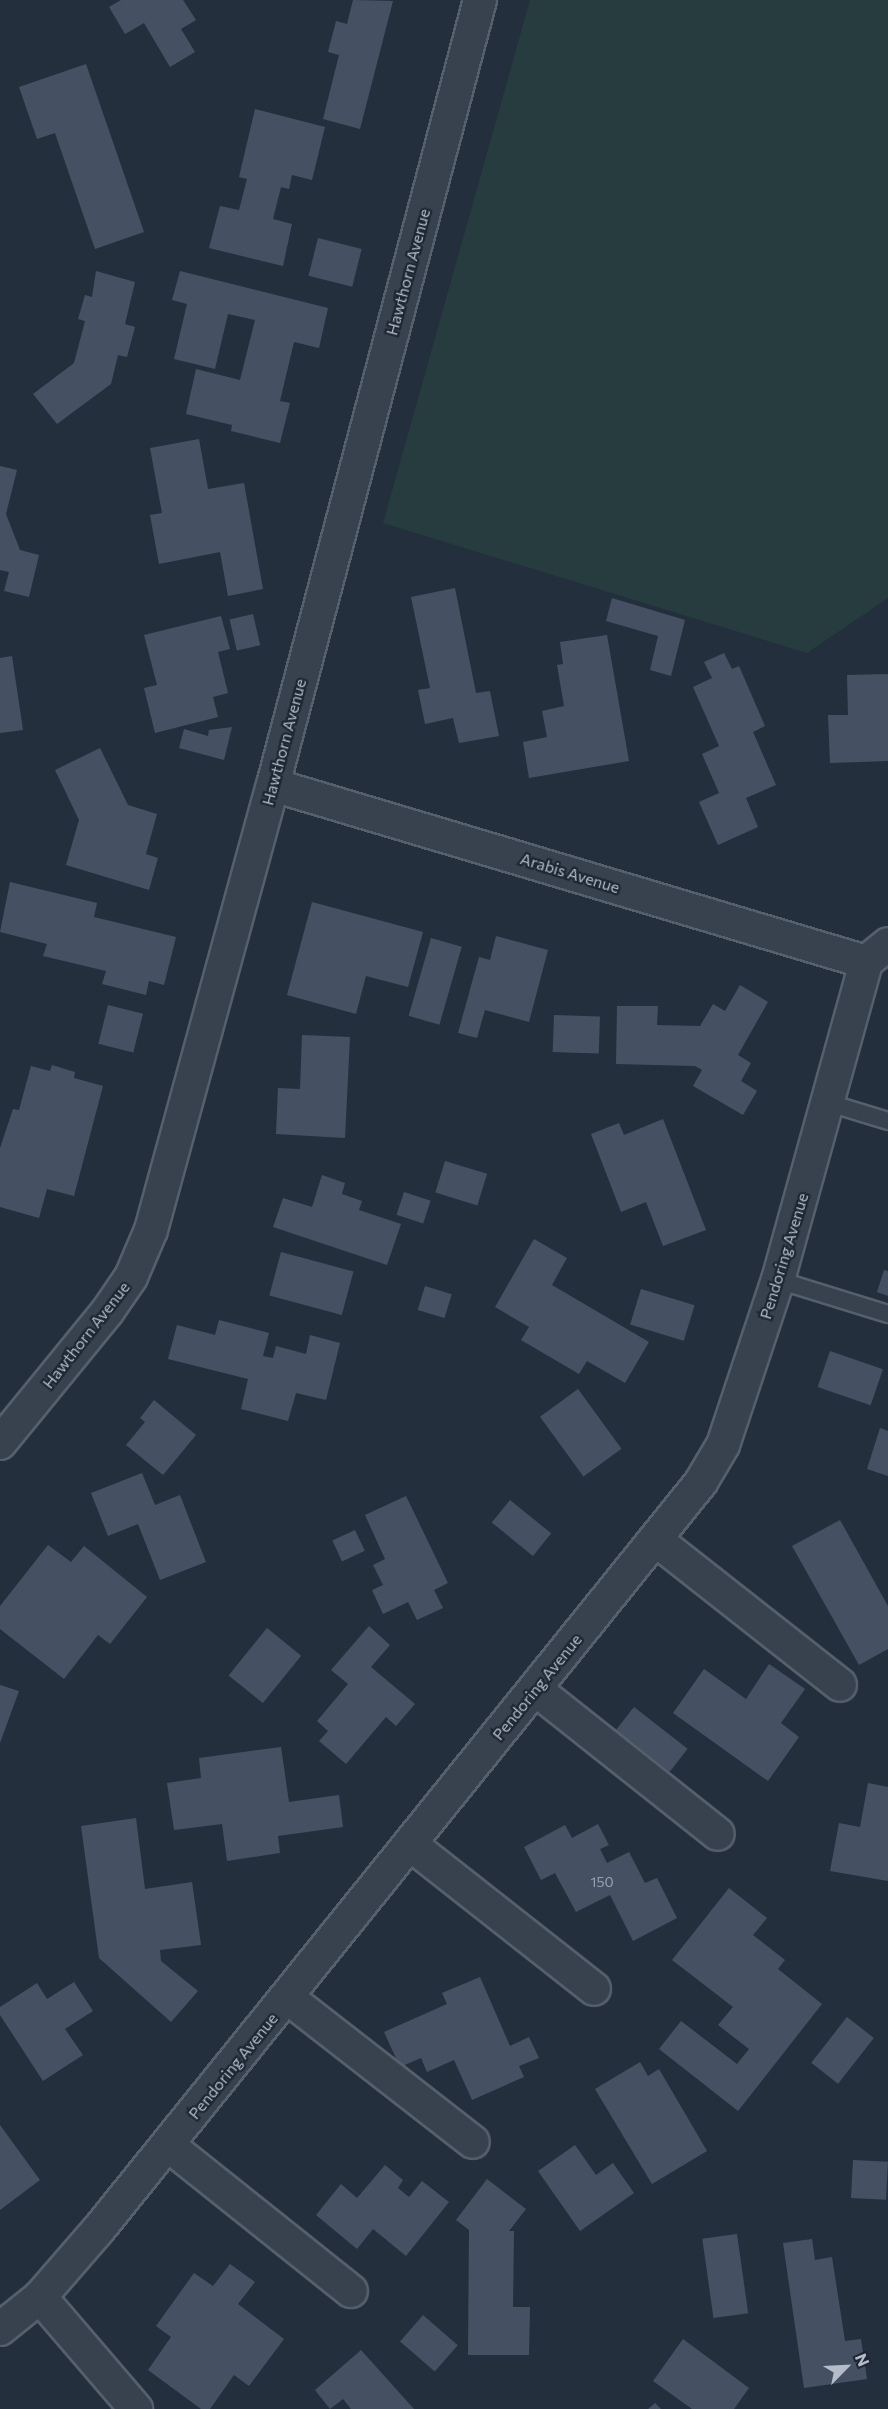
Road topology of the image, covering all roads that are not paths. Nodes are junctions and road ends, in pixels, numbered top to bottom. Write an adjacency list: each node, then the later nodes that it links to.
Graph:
1 (480, 0): 2 (street, Hawthorn Avenue)
2 (273, 784): 3 (street, Arabis Avenue); 8 (street, Hawthorn Avenue)
3 (877, 953): 4 (street, Pendoring Avenue)
4 (829, 1103): 5 (lane); 6 (street, Pendoring Avenue)
5 (888, 1121)
6 (778, 1280): 7 (lane); 9 (street, Pendoring Avenue)
7 (888, 1314)
8 (0, 1443)
9 (656, 1540): 10 (street); 11 (street, Pendoring Avenue)
10 (840, 1685)
11 (535, 1689): 12 (street); 13 (street, Pendoring Avenue)
12 (718, 1834)
13 (410, 1844): 14 (street); 15 (street, Pendoring Avenue)
14 (594, 1989)
15 (288, 1998): 16 (street); 17 (street, Pendoring Avenue)
16 (473, 2142)
17 (168, 2145): 18 (street); 19 (street, Pendoring Avenue)
18 (351, 2290)
19 (40, 2297): 20 (street, Pendoring Avenue); 21 (street)
20 (0, 2329)
21 (136, 2409)

